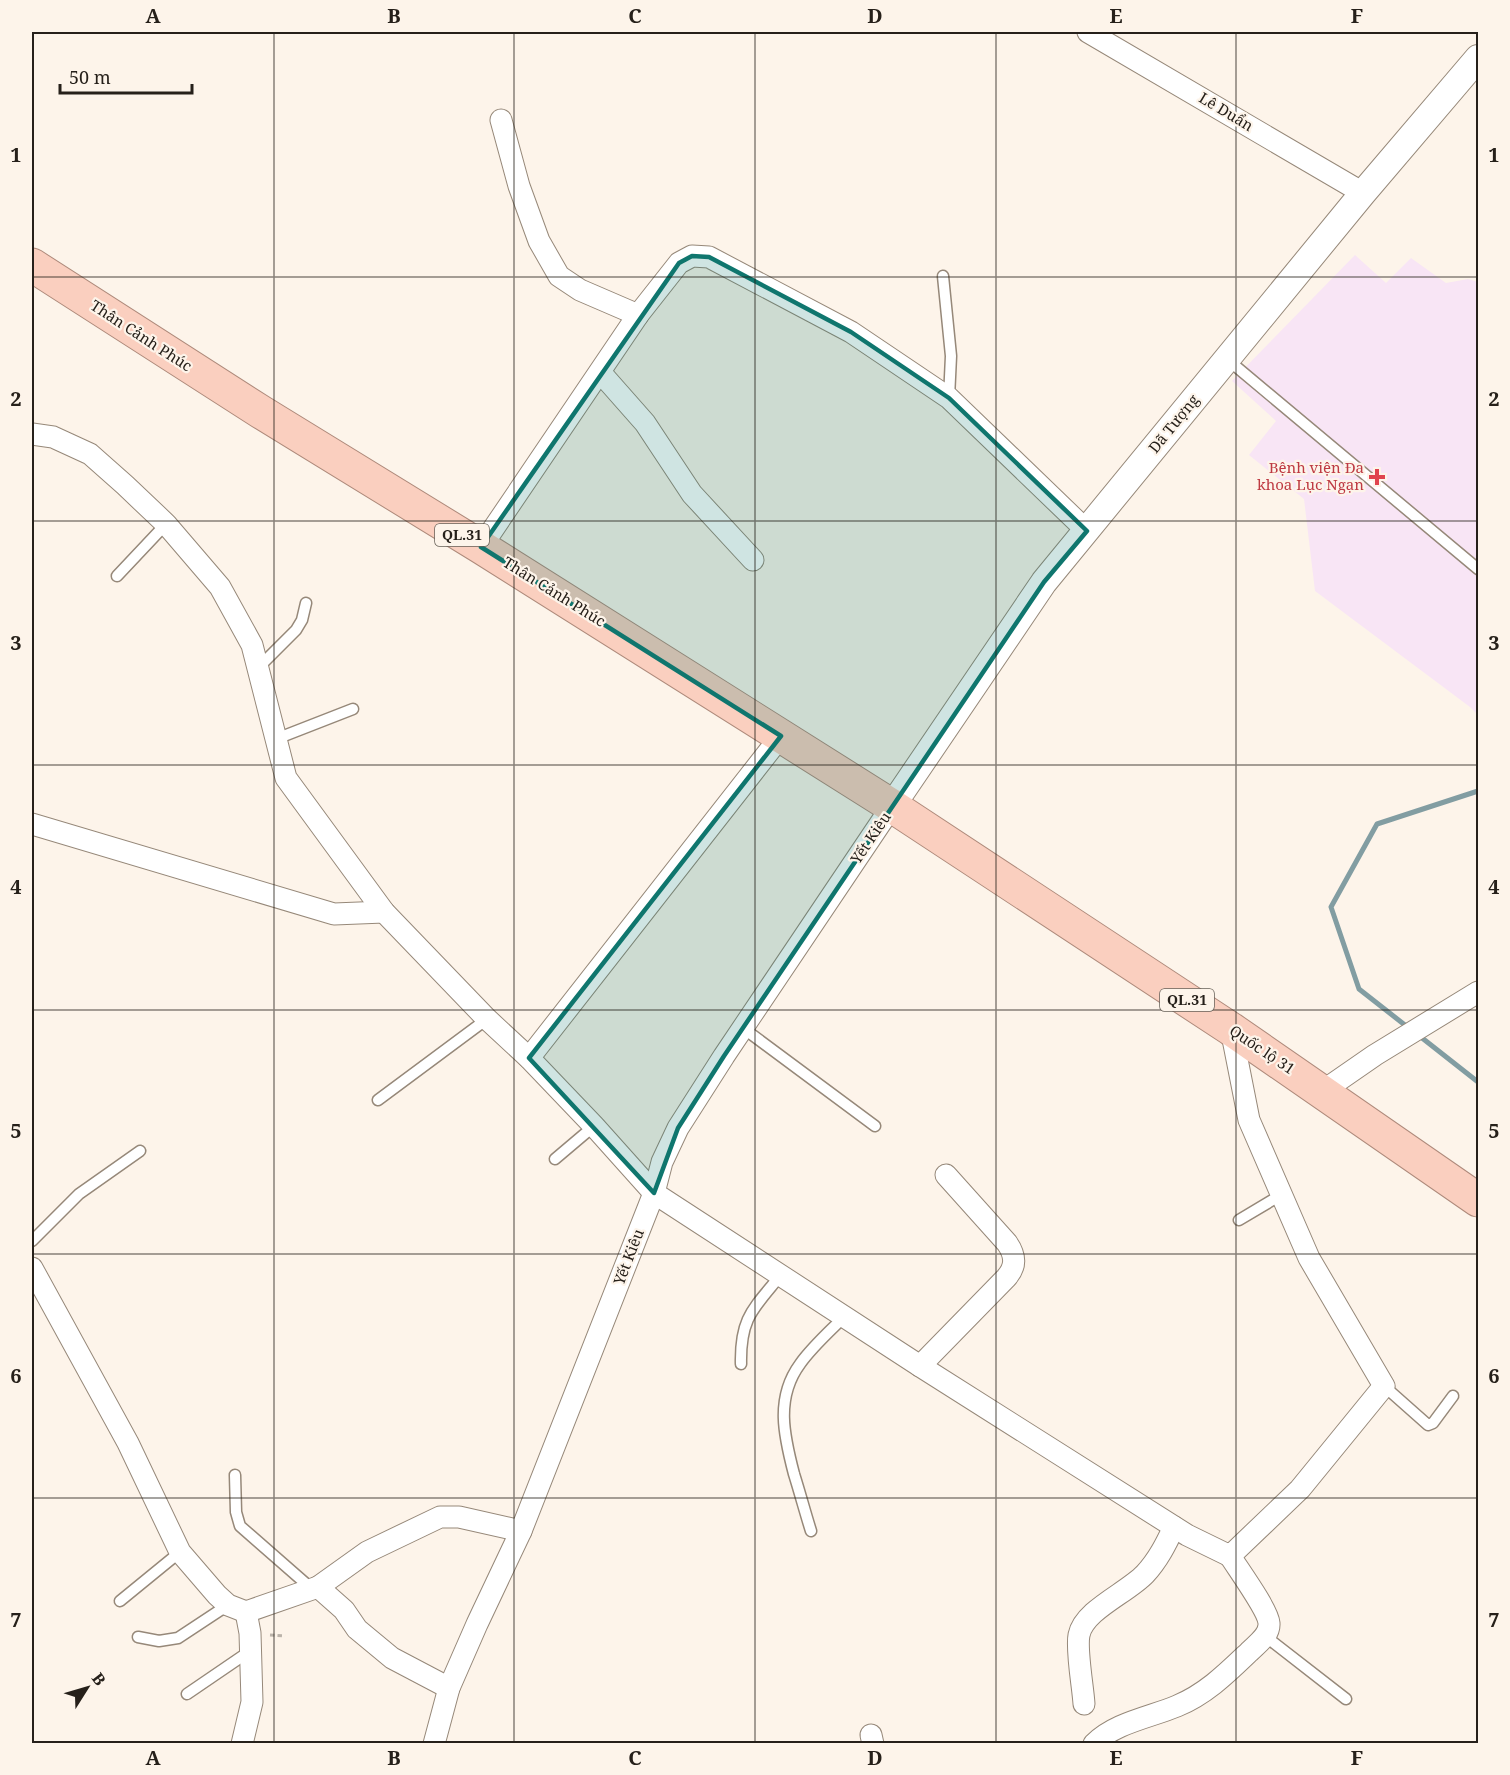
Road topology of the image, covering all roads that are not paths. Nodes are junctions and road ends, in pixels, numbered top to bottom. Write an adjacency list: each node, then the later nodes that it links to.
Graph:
1 (1088, 32): 4 (street, Lê Duẩn)
2 (1479, 58): 4 (street, Dã Tượng)
3 (501, 120): 7 (street)
4 (1363, 193): 8 (street, Dã Tượng)
5 (32, 265): 14 (highway, Thân Cảnh Phúc / QL.31)
6 (943, 276): 10 (lane)
7 (639, 315): 9 (street); 10 (street)
8 (1227, 359): 13 (street, Dã Tượng); 16 (lane)
9 (600, 372): 14 (street); 15 (street)
10 (950, 398): 13 (street)
11 (32, 434): 12 (street)
12 (166, 525): 17 (lane); 19 (street)
13 (1087, 531): 23 (street, Dã Tượng)
14 (481, 547): 21 (highway, Thân Cảnh Phúc / QL.31)
15 (753, 560)
16 (1479, 569)
17 (117, 576)
18 (306, 603): 19 (lane)
19 (258, 668): 22 (street)
20 (353, 709): 22 (lane)
21 (781, 736): 23 (highway, Thân Cảnh Phúc / QL.31); 30 (street)
22 (276, 739): 25 (street)
23 (892, 806): 28 (street, Yết Kiêu); 29 (highway, Quốc lộ 31 / QL.31)
24 (32, 824): 25 (street)
25 (384, 912): 27 (street)
26 (1479, 992): 31 (street)
27 (487, 1019): 30 (street); 32 (lane)
28 (743, 1028): 34 (lane); 38 (street, Yết Kiêu)
29 (1232, 1029): 31 (highway, Quốc lộ 31 / QL.31); 39 (street)
30 (529, 1058): 33 (street)
31 (1323, 1091): 40 (highway, Quốc lộ 31 / QL.31)
32 (378, 1100)
33 (594, 1126): 36 (lane); 38 (street)
34 (875, 1126)
35 (140, 1151): 42 (lane)
36 (555, 1159)
37 (946, 1174): 47 (street)
38 (654, 1193): 44 (street); 53 (street, Yết Kiêu)
39 (1281, 1195): 41 (lane); 48 (street)
40 (1479, 1200)
41 (1239, 1220)
42 (32, 1241)
43 (32, 1268): 54 (street)
44 (780, 1275): 45 (street); 46 (lane)
45 (844, 1317): 47 (street); 52 (lane)
46 (741, 1365)
47 (920, 1366): 51 (street)
48 (1384, 1386): 49 (lane); 55 (street)
49 (1453, 1396)
50 (235, 1475): 56 (lane)
51 (1174, 1527): 55 (street); 65 (street)
52 (811, 1531)
53 (521, 1532): 56 (street); 62 (street, Yết Kiêu)
54 (180, 1552): 57 (lane); 58 (street)
55 (1230, 1556): 60 (street)
56 (315, 1588): 58 (street); 62 (street)
57 (120, 1601)
58 (237, 1609): 59 (lane); 61 (street)
59 (138, 1636)
60 (1266, 1636): 64 (lane); 68 (street)
61 (251, 1651): 63 (lane); 66 (street)
62 (449, 1688): 67 (street, Yết Kiêu)
63 (187, 1694)
64 (1346, 1700)
65 (1084, 1704)
66 (242, 1743)
67 (434, 1743)
68 (1094, 1743)

